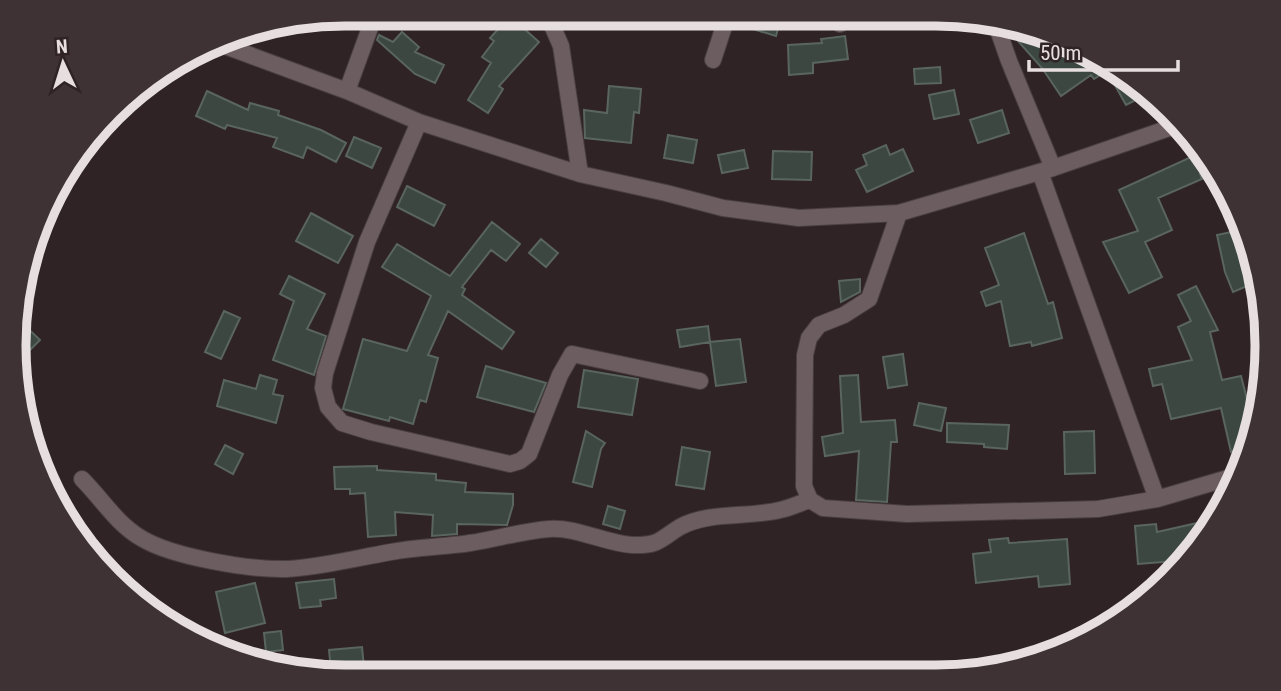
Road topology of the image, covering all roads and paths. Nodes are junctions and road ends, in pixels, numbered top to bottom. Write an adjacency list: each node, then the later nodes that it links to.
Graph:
1 (371, 26): 7 (street)
2 (552, 26): 11 (street)
3 (724, 26): 6 (street)
4 (999, 32): 10 (street)
5 (231, 48): 7 (street)
6 (713, 60)
7 (347, 91): 8 (street)
8 (419, 122): 11 (street); 13 (street)
9 (1169, 128): 10 (street)
10 (1047, 170): 12 (street); 16 (street)
11 (580, 174): 12 (street)
12 (899, 213): 17 (street)
13 (700, 381)
14 (82, 478): 17 (street)
15 (1226, 479): 16 (street)
16 (1157, 499): 17 (street)
17 (810, 500)

